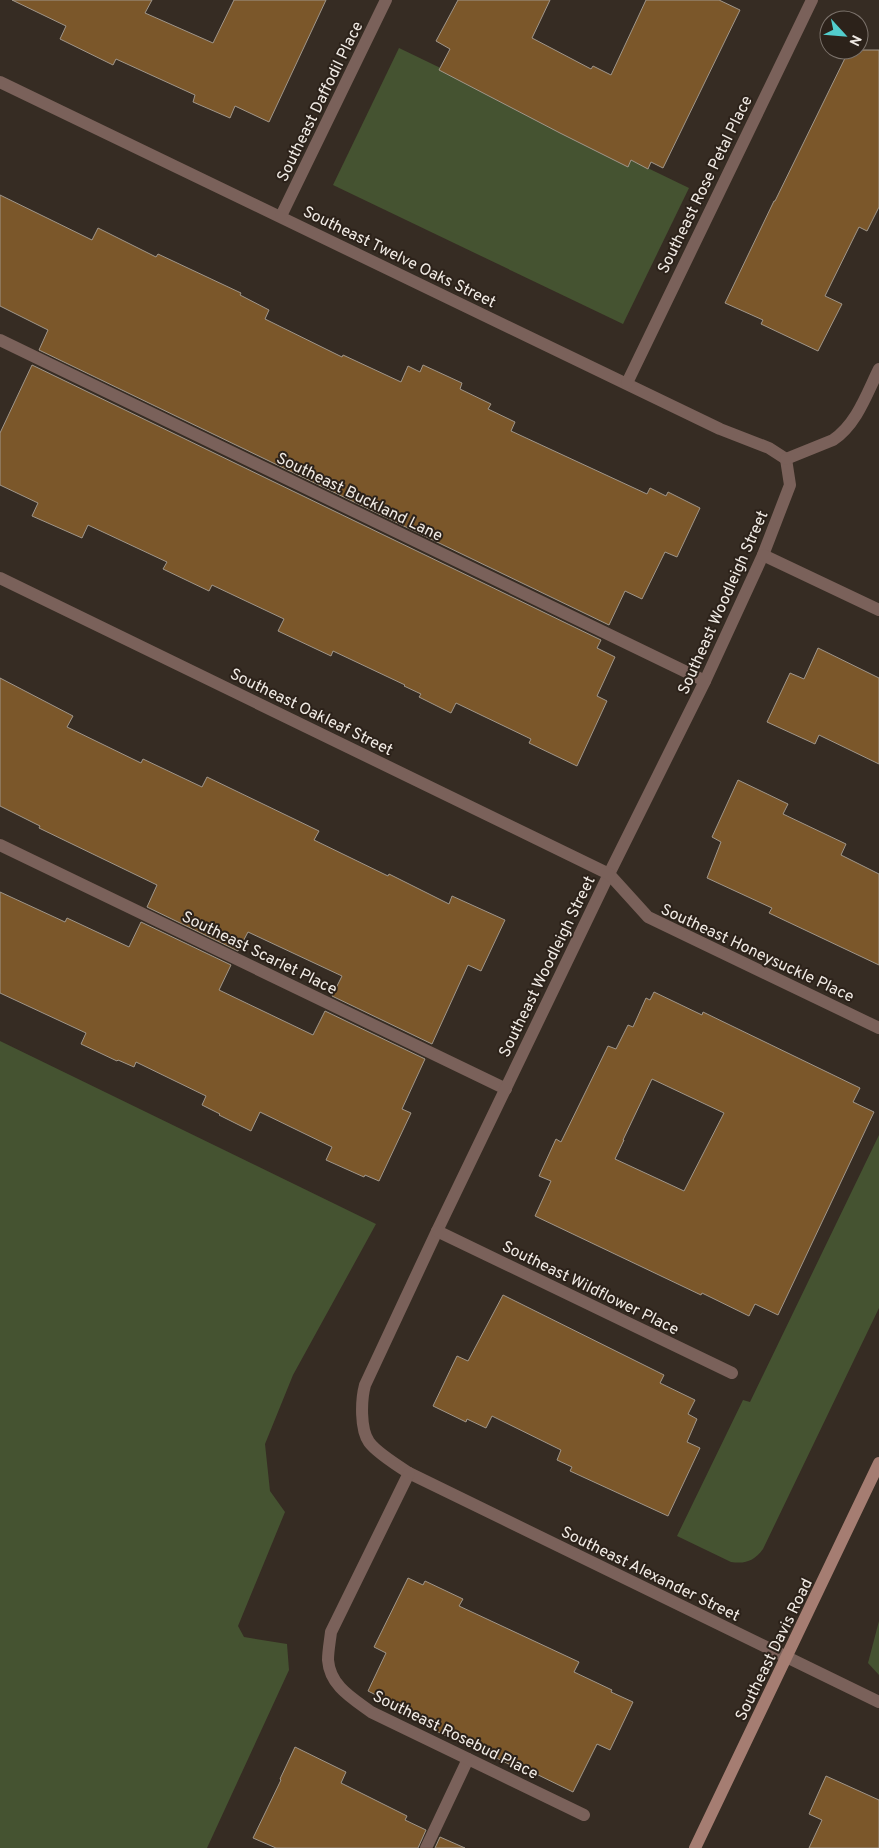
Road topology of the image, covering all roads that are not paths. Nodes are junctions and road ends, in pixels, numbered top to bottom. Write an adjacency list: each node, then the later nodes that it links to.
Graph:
1 (386, 0): 4 (street, Southeast Daffodil Place)
2 (812, 0): 7 (street, Southeast Rose Petal Place)
3 (0, 82): 4 (street, Southeast Twelve Oaks Street)
4 (281, 216): 7 (street, Southeast Twelve Oaks Street)
5 (0, 340): 12 (street, Southeast Buckland Lane)
6 (879, 369): 8 (street)
7 (626, 383): 8 (street, Southeast Twelve Oaks Street)
8 (786, 459): 9 (street, Southeast Woodleigh Street)
9 (763, 555): 11 (street); 12 (street, Southeast Woodleigh Street)
10 (0, 578): 14 (street, Southeast Oakleaf Street)
11 (879, 610)
12 (705, 681): 14 (street, Southeast Woodleigh Street)
13 (0, 844): 16 (street, Southeast Scarlet Place)
14 (609, 874): 15 (street, Southeast Honeysuckle Place); 16 (street, Southeast Woodleigh Street)
15 (879, 1028)
16 (506, 1088): 17 (street, Southeast Woodleigh Street)
17 (437, 1231): 18 (street, Southeast Wildflower Place); 20 (street, Southeast Woodleigh Street)
18 (732, 1373)
19 (879, 1463): 21 (street, Southeast Davis Road)
20 (409, 1474): 21 (street, Southeast Alexander Street); 23 (street, Southeast Rosebud Place)
21 (787, 1657): 22 (street, Southeast Alexander Street); 26 (street, Southeast Davis Road)
22 (879, 1702)
23 (468, 1759): 24 (street, Southeast Rosebud Place); 25 (street)
24 (584, 1815)
25 (426, 1848)
26 (695, 1848)

